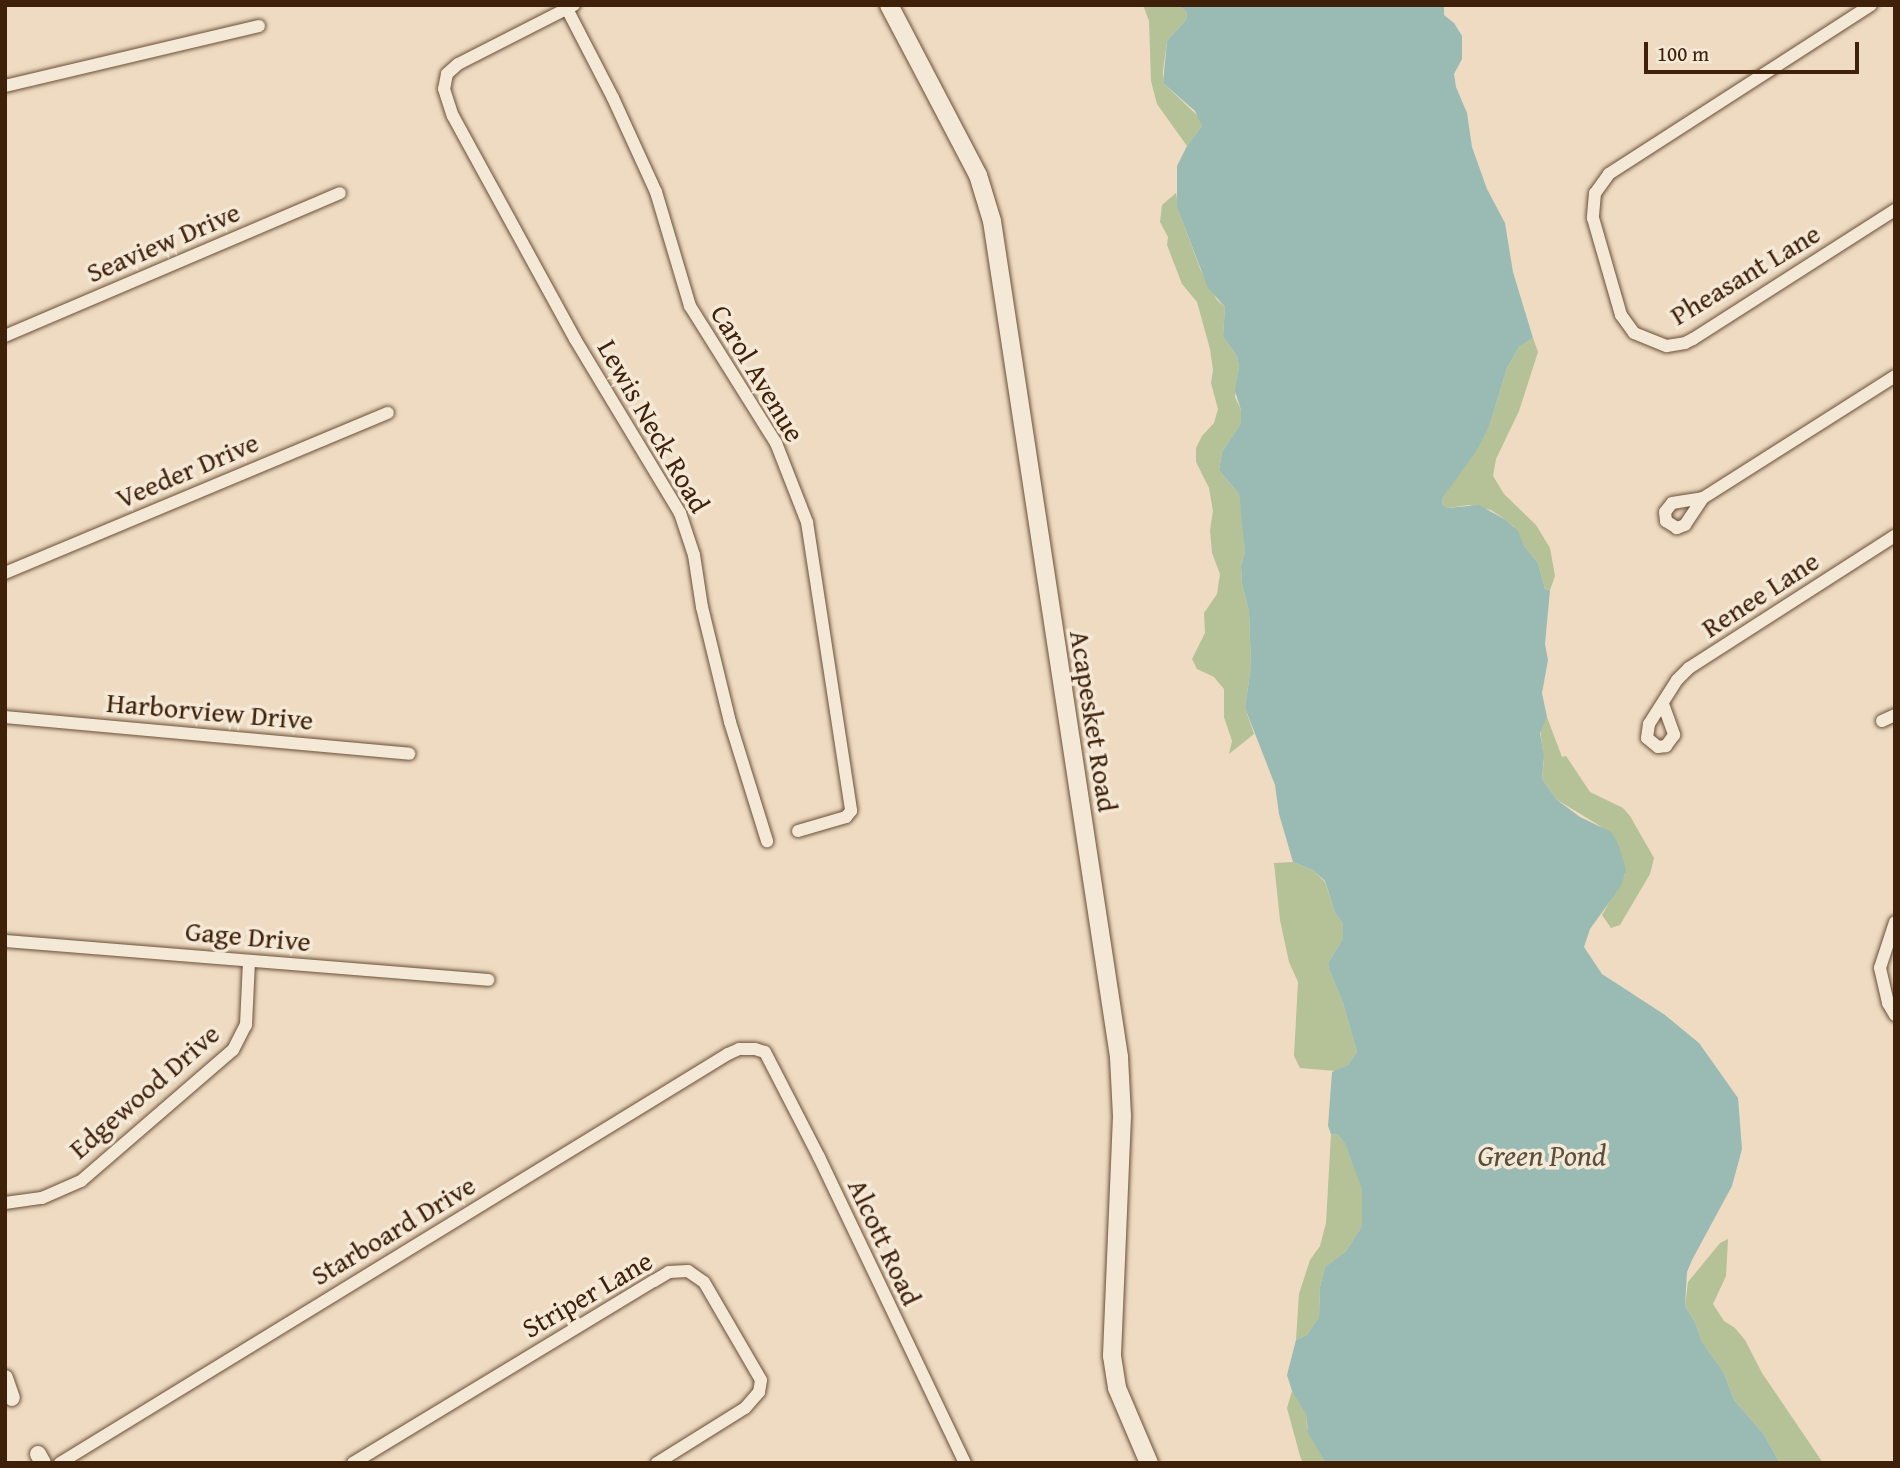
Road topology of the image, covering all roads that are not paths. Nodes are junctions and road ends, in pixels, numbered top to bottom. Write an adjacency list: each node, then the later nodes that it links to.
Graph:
1 (889, 5): 34 (main road, Acapesket Road)
2 (1871, 5): 7 (street, Pheasant Lane)
3 (569, 7): 19 (street, Carol Avenue); 20 (street, Lewis Neck Road)
4 (259, 26): 5 (street)
5 (5, 86)
6 (340, 193): 8 (street, Seaview Drive)
7 (1895, 210)
8 (5, 336)
9 (1895, 376): 11 (street)
10 (388, 413): 13 (street, Veeder Drive)
11 (1703, 498)
12 (1895, 536): 14 (street, Renee Lane)
13 (5, 573)
14 (1663, 704)
15 (1895, 715): 17 (street)
16 (5, 717): 18 (street, Harborview Drive)
17 (1882, 721)
18 (409, 754)
19 (798, 831)
20 (767, 841)
21 (1895, 922): 25 (street)
22 (5, 941): 23 (street, Gage Drive)
23 (249, 961): 24 (street, Gage Drive); 27 (street, Edgewood Drive)
24 (488, 980)
25 (1895, 1015)
26 (755, 1049): 30 (street, Starboard Drive); 33 (street, Alcott Road)
27 (5, 1203)
28 (5, 1378): 29 (street)
29 (12, 1398)
30 (60, 1463)
31 (353, 1463): 32 (street, Striper Lane)
32 (657, 1463)
33 (965, 1463)
34 (1149, 1463)

